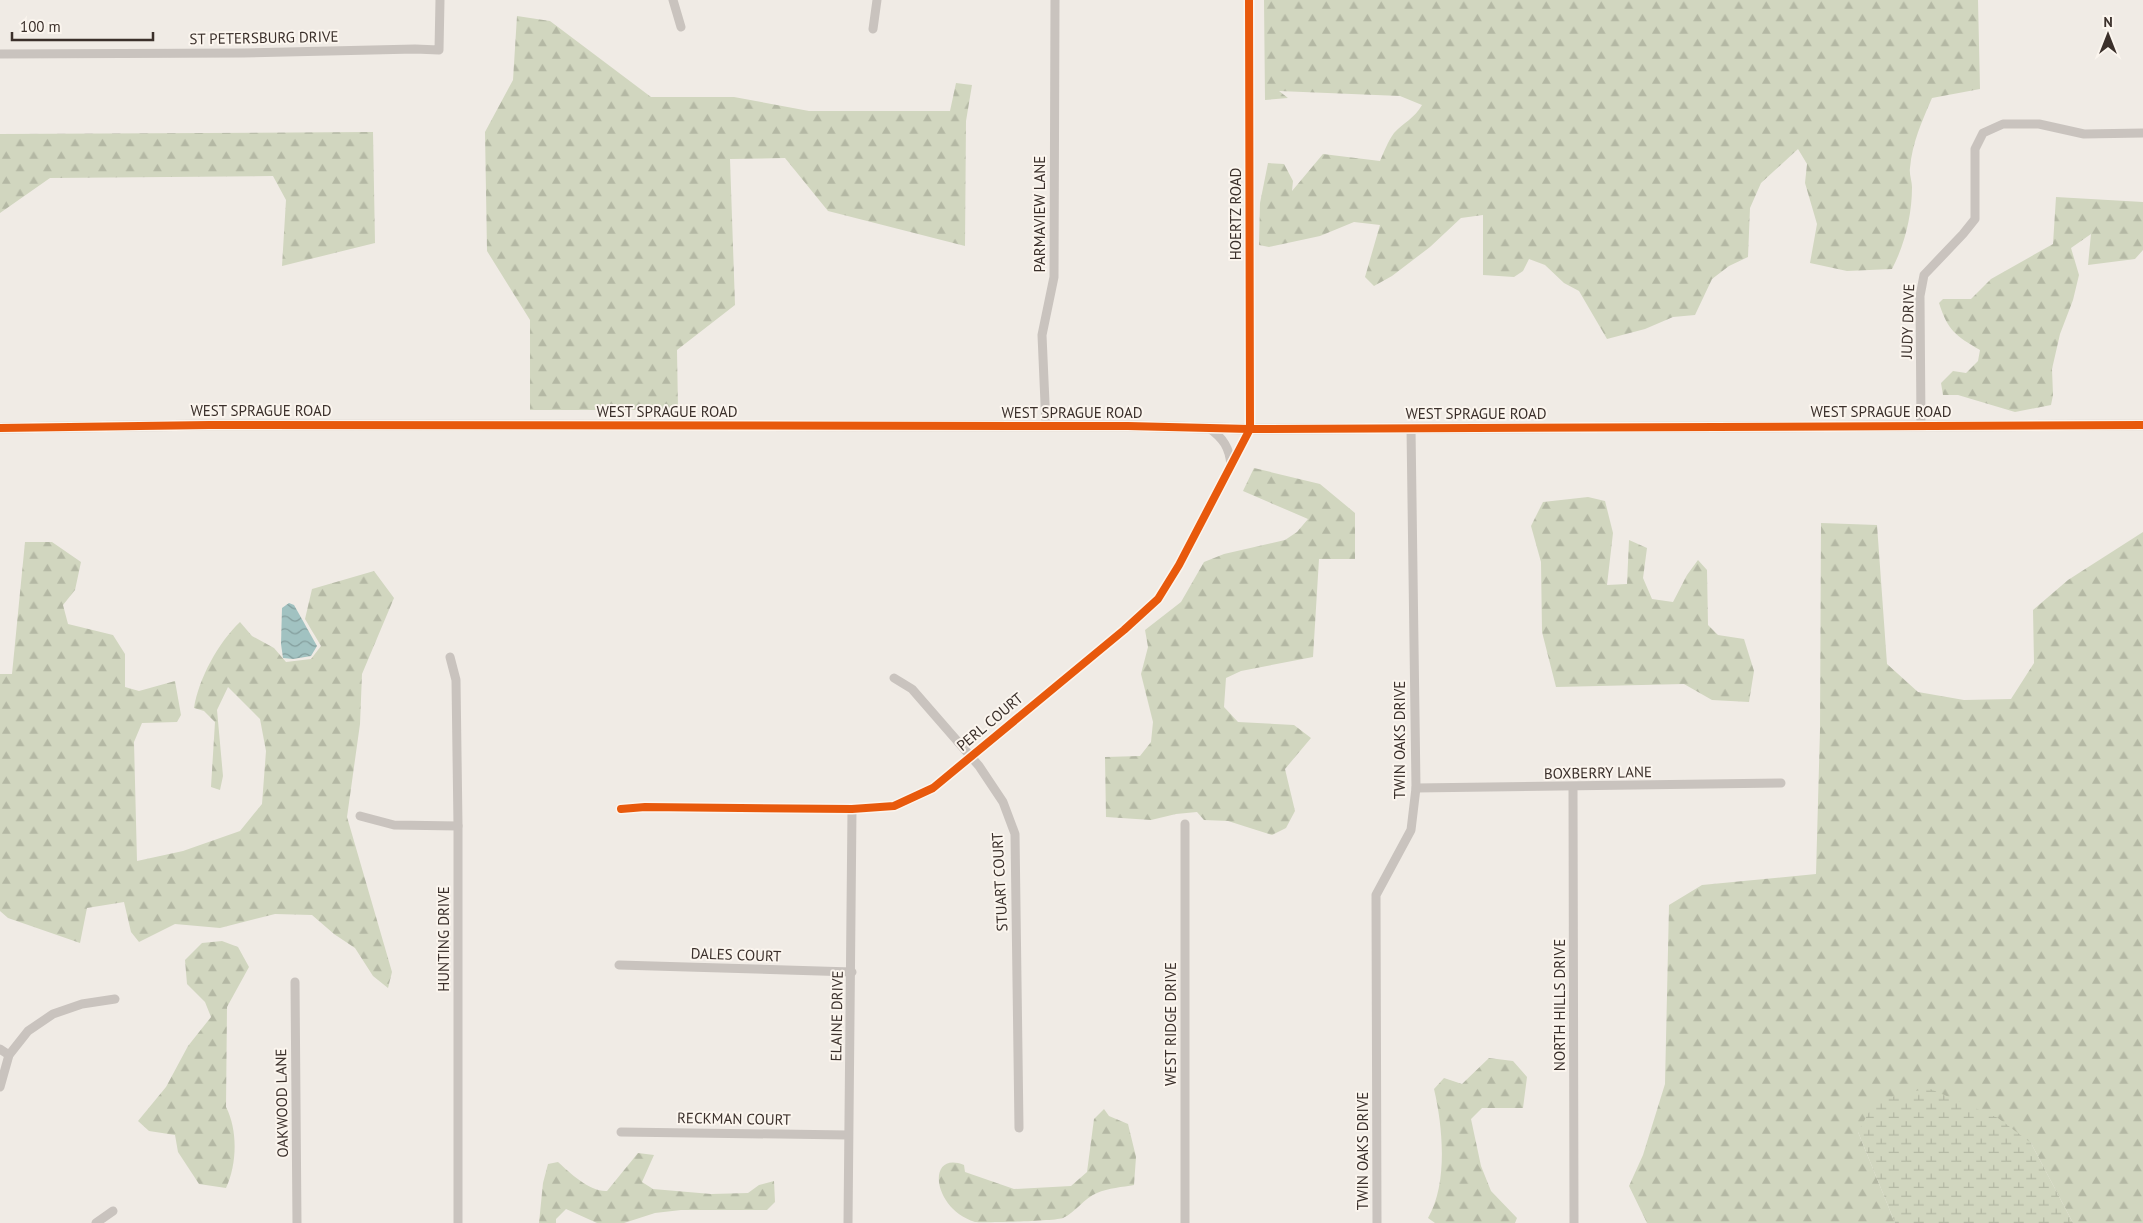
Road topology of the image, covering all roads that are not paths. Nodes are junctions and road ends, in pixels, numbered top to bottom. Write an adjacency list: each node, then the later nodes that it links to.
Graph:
1 (440, 0): 8 (street, ST PETERSBURG DRIVE)
2 (672, 0): 6 (street)
3 (878, 0): 7 (street)
4 (1055, 0): 12 (street, PARMAVIEW LANE)
5 (1249, 0): 16 (street, HOERTZ ROAD)
6 (681, 27)
7 (874, 29)
8 (0, 54)
9 (2143, 133): 10 (street, JUDY DRIVE)
10 (1920, 425): 11 (street, WEST SPRAGUE ROAD); 15 (street, WEST SPRAGUE ROAD)
11 (2143, 425)
12 (1046, 426): 13 (street, WEST SPRAGUE ROAD); 14 (street, WEST SPRAGUE ROAD)
13 (0, 428)
14 (1209, 428): 16 (street, WEST SPRAGUE ROAD); 17 (street)
15 (1411, 428): 16 (street, WEST SPRAGUE ROAD); 23 (street, TWIN OAKS DRIVE)
16 (1250, 429): 17 (street, PERL COURT)
17 (1230, 466): 20 (street, PERL COURT)
18 (450, 656): 28 (street, HUNTING DRIVE)
19 (894, 678): 20 (street, STUART COURT)
20 (971, 756): 25 (street, PERL COURT); 36 (street, STUART COURT)
21 (1781, 783): 22 (street, BOXBERRY LANE)
22 (1573, 787): 23 (street, BOXBERRY LANE); 46 (street, NORTH HILLS DRIVE)
23 (1416, 788): 45 (street, TWIN OAKS DRIVE)
24 (621, 809): 25 (street, PERL COURT)
25 (852, 810): 30 (street, ELAINE DRIVE)
26 (360, 816): 28 (street)
27 (1185, 824): 44 (street, WEST RIDGE DRIVE)
28 (458, 826): 42 (street, HUNTING DRIVE)
29 (619, 965): 30 (street, DALES COURT)
30 (852, 972): 38 (street, ELAINE DRIVE)
31 (294, 982): 41 (street, OAKWOOD LANE)
32 (115, 999): 34 (street)
33 (0, 1049): 34 (street)
34 (9, 1055): 35 (street)
35 (0, 1087)
36 (1019, 1128)
37 (620, 1132): 38 (street, RECKMAN COURT)
38 (848, 1135): 43 (street, ELAINE DRIVE)
39 (113, 1210): 40 (street)
40 (96, 1223)
41 (297, 1223)
42 (458, 1223)
43 (848, 1223)
44 (1185, 1223)
45 (1377, 1223)
46 (1574, 1223)

